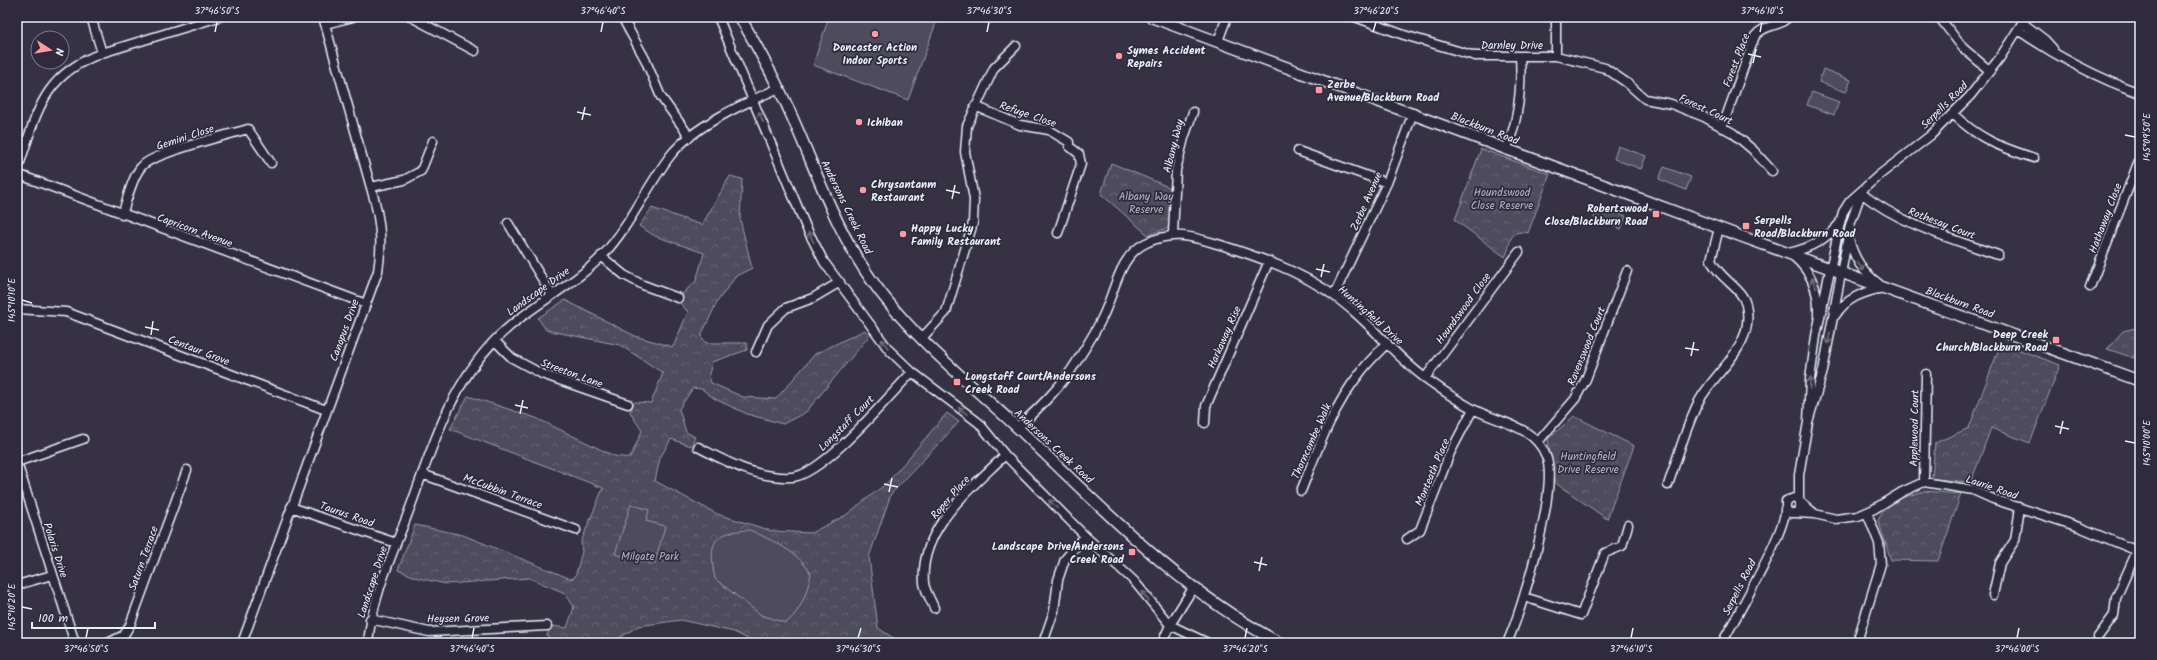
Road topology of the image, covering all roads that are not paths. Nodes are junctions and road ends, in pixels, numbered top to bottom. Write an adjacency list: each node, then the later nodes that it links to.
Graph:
1 (91, 17): 19 (street)
2 (219, 17): 19 (street)
3 (353, 17): 14 (street)
4 (410, 17): 18 (street)
5 (622, 17): 31 (street)
6 (718, 17): 25 (street)
7 (740, 17): 23 (main road, Andersons Creek Road)
8 (1151, 17): 16 (main road, Blackburn Road)
9 (1227, 17): 16 (street)
10 (1354, 17): 20 (street, Darnley Drive)
11 (1556, 17): 21 (street)
12 (1788, 17): 30 (street, Forest Place)
13 (1938, 17): 22 (street)
14 (324, 21): 41 (street, Canopus Drive)
15 (2022, 23): 22 (street, Serpells Road); 24 (street)
16 (1218, 41): 28 (main road, Blackburn Road)
17 (1016, 46): 26 (street)
18 (475, 51)
19 (102, 53): 39 (street)
20 (1520, 56): 21 (street, Darnley Drive); 33 (street)
21 (1556, 56): 30 (street, Forest Court)
22 (1990, 71): 29 (street, Serpells Road)
23 (779, 88): 25 (street, Landscape Drive); 67 (main road, Andersons Creek Road)
24 (2140, 93)
25 (753, 99): 31 (street, Landscape Drive); 57 (street, one-way to 25)
26 (975, 106): 47 (street, Refuge Close); 67 (street)
27 (1193, 112): 48 (street, Albany Way)
28 (1413, 113): 33 (main road, Blackburn Road); 40 (street, Zerbe Avenue)
29 (1953, 114): 35 (street); 42 (street, Serpells Road)
30 (1722, 128): 38 (street, Forest Court)
31 (690, 137): 53 (street, Landscape Drive)
32 (433, 141): 41 (street)
33 (1506, 150): 46 (main road, Blackburn Road)
34 (1298, 151): 40 (street)
35 (2034, 158)
36 (2140, 158): 58 (street, Hathaway Close)
37 (271, 162): 43 (street, Gemini Close)
38 (1772, 171)
39 (17, 173): 43 (street, Capricorn Avenue)
40 (1387, 183): 61 (street, Zerbe Avenue)
41 (371, 187): 63 (street, Canopus Drive)
42 (1862, 193): 44 (street, Serpells Road); 49 (street, Serpells Road); 52 (street, Rothesay Court)
43 (122, 215): 63 (street, Capricorn Avenue)
44 (1840, 223): 51 (street, Serpells Road); 56 (street, Serpells Road)
45 (508, 224): 60 (street)
46 (1719, 228): 51 (main road, Blackburn Road); 90 (street)
47 (1058, 233)
48 (1173, 234): 54 (street, Huntingfield Drive); 80 (street, Huntingfield Drive)
49 (1848, 236): 56 (street, Serpells Road); 59 (street, Blackburn Road, one-way to 59)
50 (1519, 252): 73 (street, Houndswood Close)
51 (1789, 253): 56 (main road, Blackburn Road); 66 (street, Blackburn Road, one-way to 51)
52 (1998, 255)
53 (602, 256): 60 (street, Landscape Drive); 62 (street)
54 (1269, 261): 61 (street, Huntingfield Drive); 79 (street, Harkaway Rise)
55 (1627, 271): 82 (street, Ravenswood Court)
56 (1837, 271): 59 (main road, Blackburn Road); 65 (street, Serpells Road); 66 (street, Serpells Road)
57 (840, 282): 70 (street); 71 (street, one-way to 57)
58 (2090, 287)
59 (1884, 288): 65 (street, Serpells Road); 74 (main road, Blackburn Road)
60 (552, 295): 68 (street, Landscape Drive)
61 (1334, 295): 69 (street, Huntingfield Drive)
62 (678, 298)
63 (366, 304): 77 (street, Canopus Drive)
64 (17, 309): 77 (street, Centaur Grove)
65 (1832, 320): 78 (street, Serpells Road, one-way to 78)
66 (1816, 336): 78 (street, Serpells Road, one-way to 66)
67 (922, 338): 80 (main road, Andersons Creek Road)
68 (495, 341): 75 (street, Streeton Lane); 87 (street, Landscape Drive)
69 (1387, 343): 73 (street, Huntingfield Drive); 91 (street, Thorncombe Walk)
70 (756, 352)
71 (912, 372): 83 (street, Longstaff Court); 84 (street, one-way to 71)
72 (1926, 374): 89 (street, Applewood Court)
73 (1425, 378): 76 (street, Huntingfield Drive)
74 (2140, 381)
75 (628, 404)
76 (1473, 409): 82 (street, Huntingfield Drive); 103 (street, Monteath Place)
77 (326, 410): 94 (street, Canopus Drive)
78 (1808, 422): 88 (street, Serpells Road)
79 (1205, 423)
80 (1018, 428): 109 (main road, Andersons Creek Road)
81 (83, 439): 85 (street)
82 (1538, 442): 111 (street, Huntingfield Drive)
83 (698, 447)
84 (1005, 455): 102 (street, one-way to 84); 112 (street, Roper Place)
85 (17, 462): 107 (street, Polaris Drive)
86 (188, 470): 119 (street, Saturn Terrace)
87 (422, 474): 101 (street, McCubbin Terrace); 105 (street, Landscape Drive)
88 (1799, 475): 92 (street, Serpells Road); 93 (street, Serpells Road)
89 (1924, 482): 95 (street, Laurie Road); 97 (street)
90 (1668, 485)
91 (1301, 492)
92 (1788, 499): 93 (street); 96 (street)
93 (1799, 502): 98 (street); 99 (street)
94 (291, 507): 105 (street, Taurus Road); 120 (street, Canopus Drive)
95 (2020, 508): 106 (street, Laurie Road); 110 (street)
96 (1785, 509): 98 (street); 104 (street, Serpells Road)
97 (1867, 513): 99 (street); 117 (street)
98 (1794, 514): 99 (street); 104 (street, Serpells Road)
99 (1815, 514)
100 (1628, 525): 111 (street)
101 (576, 530)
102 (1085, 536): 114 (street, one-way to 102); 122 (street)
103 (1407, 539)
104 (1775, 542): 127 (street, Serpells Road)
105 (396, 543): 113 (street, Landscape Drive)
106 (2139, 551): 116 (street)
107 (52, 575): 108 (street); 118 (street, Polaris Drive)
108 (17, 585)
109 (1193, 588): 114 (street); 125 (main road, Andersons Creek Road)
110 (1993, 595)
111 (1524, 597): 126 (street, Huntingfield Drive)
112 (934, 608)
113 (370, 619): 115 (street, Heysen Grove); 121 (street, Landscape Drive)
114 (1170, 625): 123 (street); 124 (street)
115 (547, 626)
116 (2098, 637)
117 (1857, 642)
118 (75, 643)
119 (108, 643)
120 (242, 643)
121 (368, 643)
122 (1043, 643)
123 (1162, 643)
124 (1208, 643)
125 (1280, 643)
126 (1507, 643)
127 (1722, 643)

